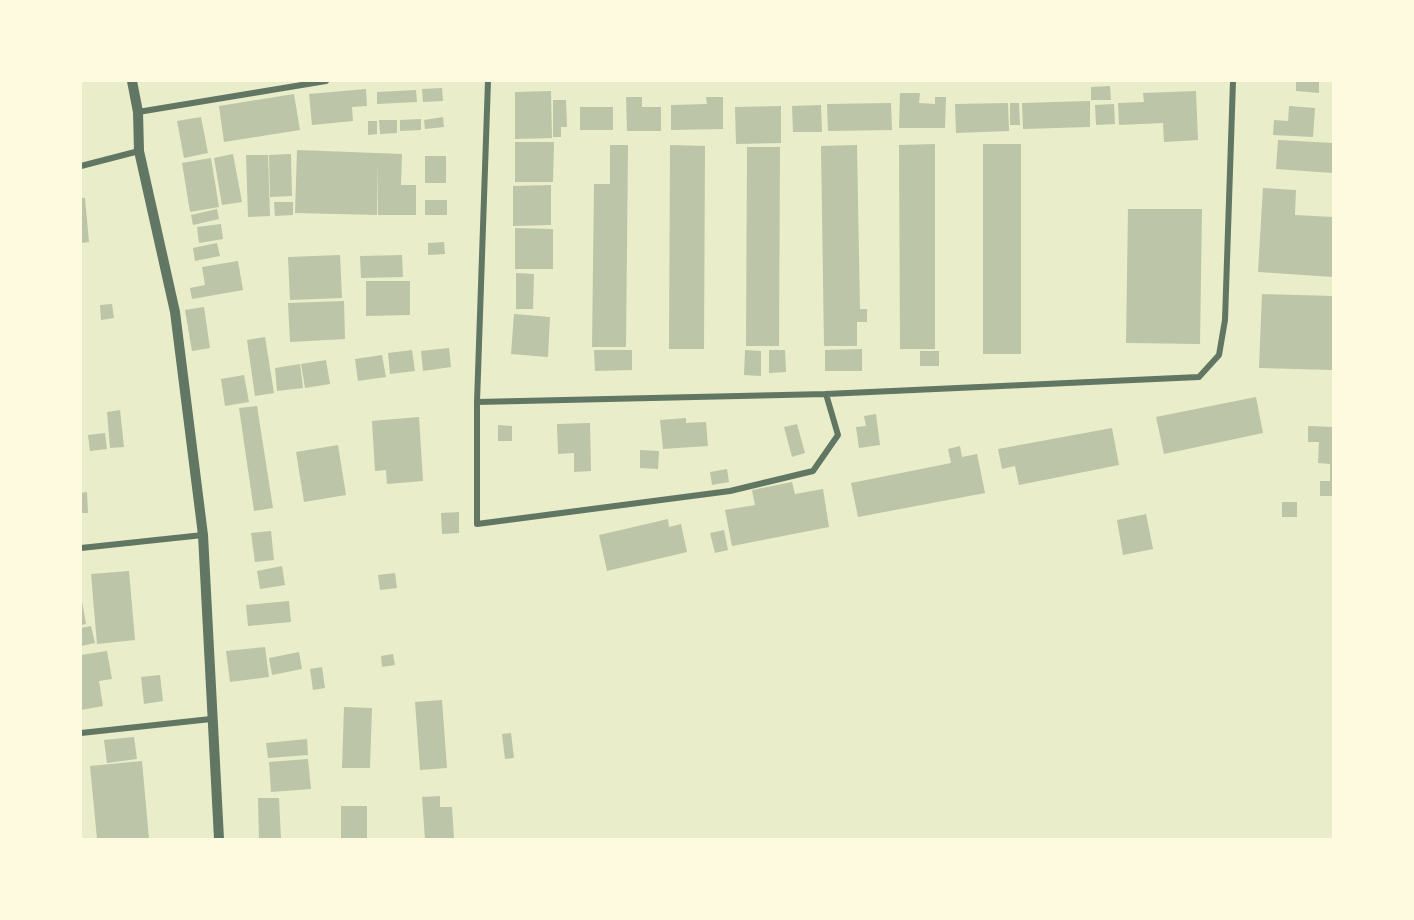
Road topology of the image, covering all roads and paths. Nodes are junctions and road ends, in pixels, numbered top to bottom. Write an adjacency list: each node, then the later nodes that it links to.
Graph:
1 (132, 81): 5 (street)
2 (326, 81): 5 (street)
3 (488, 81): 9 (street)
4 (1233, 81): 8 (street)
5 (138, 112): 6 (street)
6 (139, 151): 7 (street); 10 (street)
7 (81, 166)
8 (826, 394): 9 (street); 9 (street)
9 (477, 402)
10 (203, 535): 11 (street); 12 (street)
11 (81, 548)
12 (211, 719): 13 (street); 14 (street)
13 (81, 733)
14 (219, 839)

